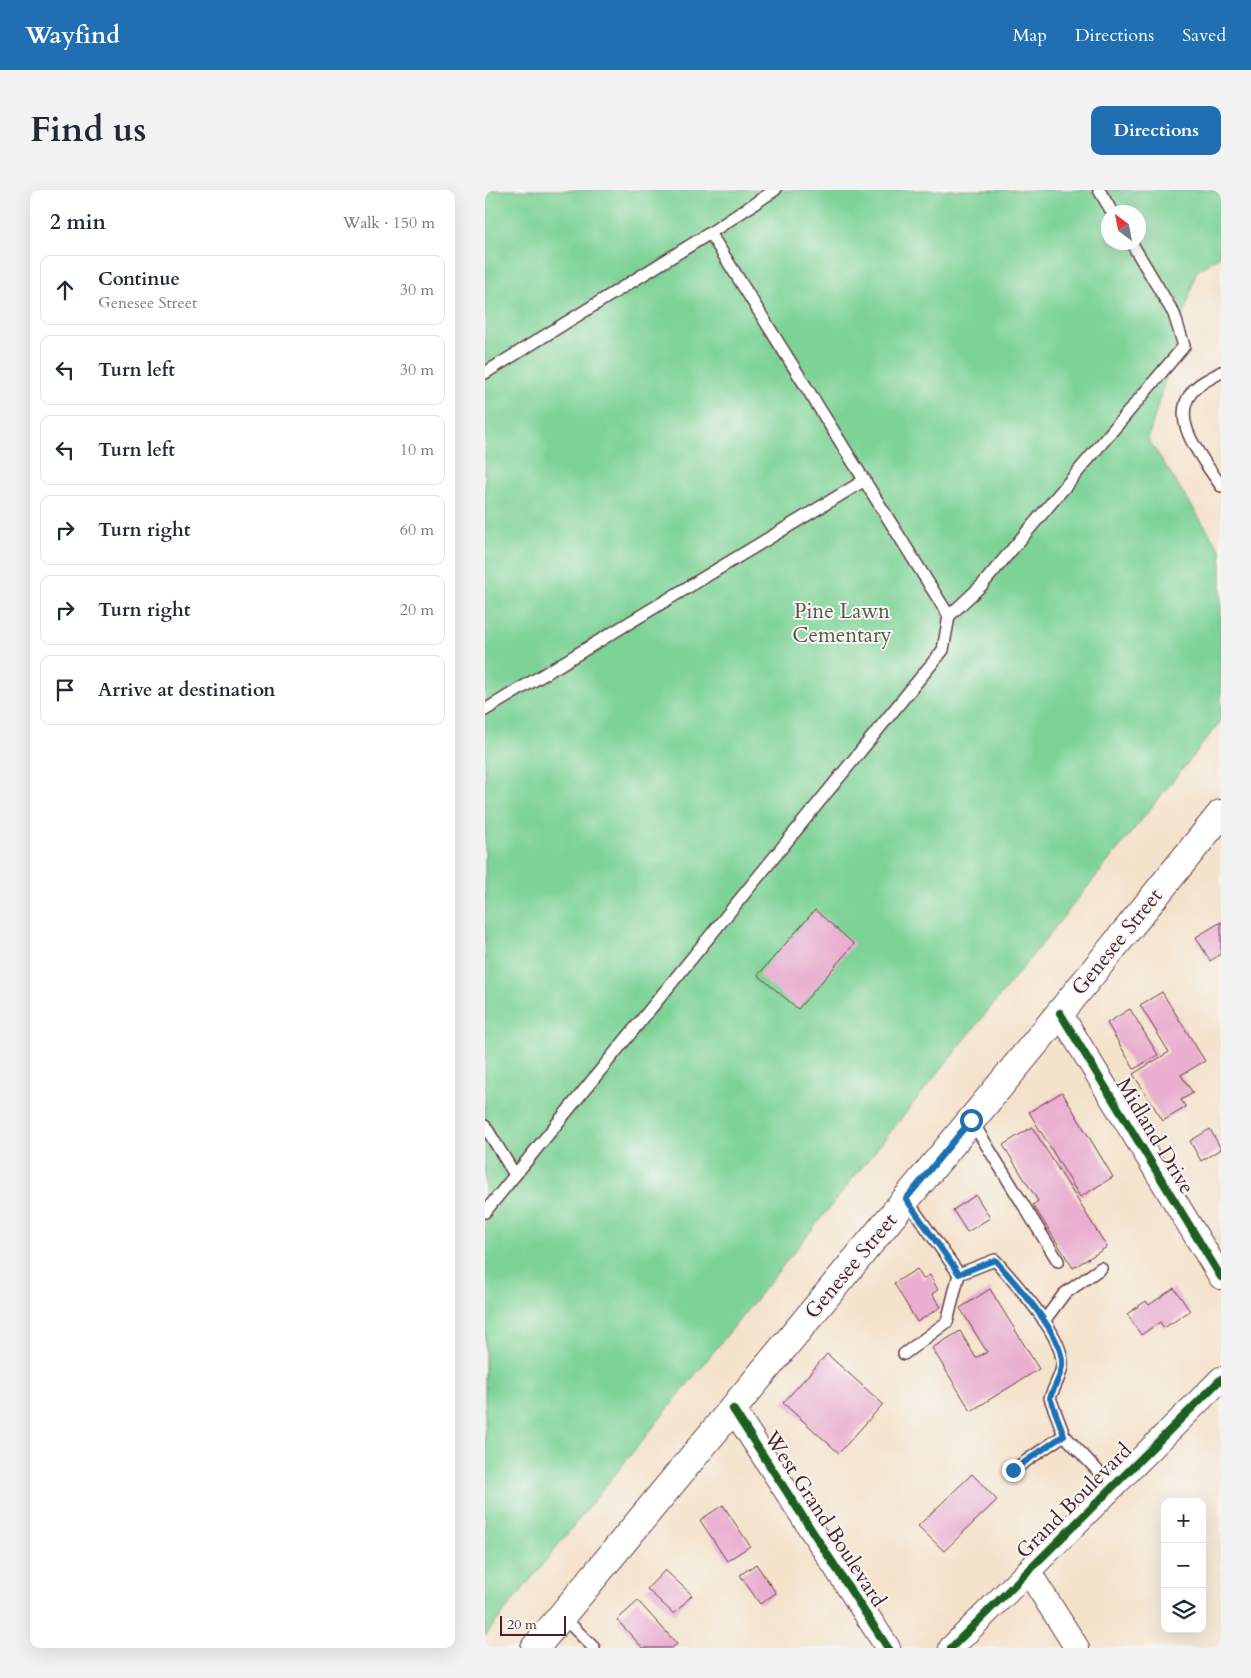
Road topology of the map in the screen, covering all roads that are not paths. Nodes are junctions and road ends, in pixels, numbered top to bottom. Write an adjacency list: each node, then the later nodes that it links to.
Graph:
1 (775, 190): 4 (lane)
2 (1099, 190): 3 (lane)
3 (1108, 205)
4 (711, 233): 7 (lane); 8 (lane)
5 (1136, 250): 10 (lane)
6 (1221, 372): 9 (lane)
7 (485, 373)
8 (865, 480): 10 (lane); 11 (lane)
9 (1221, 486)
10 (949, 616): 16 (lane)
11 (485, 710)
12 (1221, 814): 13 (main road, Genesee Street)
13 (1060, 1013): 14 (main road, Genesee Street); 22 (street, Midland Drive)
14 (971, 1120): 17 (main road, Genesee Street); 19 (lane)
15 (485, 1126): 16 (lane)
16 (515, 1175): 18 (lane)
17 (906, 1199): 21 (lane); 26 (main road, Genesee Street)
18 (485, 1212)
19 (1057, 1261)
20 (1101, 1268): 23 (lane)
21 (959, 1274): 23 (lane); 24 (lane)
22 (1221, 1278)
23 (1044, 1321): 27 (lane)
24 (904, 1354)
25 (1221, 1379): 29 (street, Grand Boulevard)
26 (733, 1409): 31 (main road, Genesee Street); 34 (street, West Grand Boulevard)
27 (1064, 1435): 28 (lane); 29 (lane)
28 (1013, 1470)
29 (1113, 1486): 30 (street, Grand Boulevard)
30 (1028, 1571): 35 (street, Grand Boulevard); 36 (street)
31 (562, 1616): 32 (main road, Genesee Street); 33 (lane)
32 (535, 1648)
33 (594, 1648)
34 (889, 1648)
35 (951, 1648)
36 (1077, 1648)

